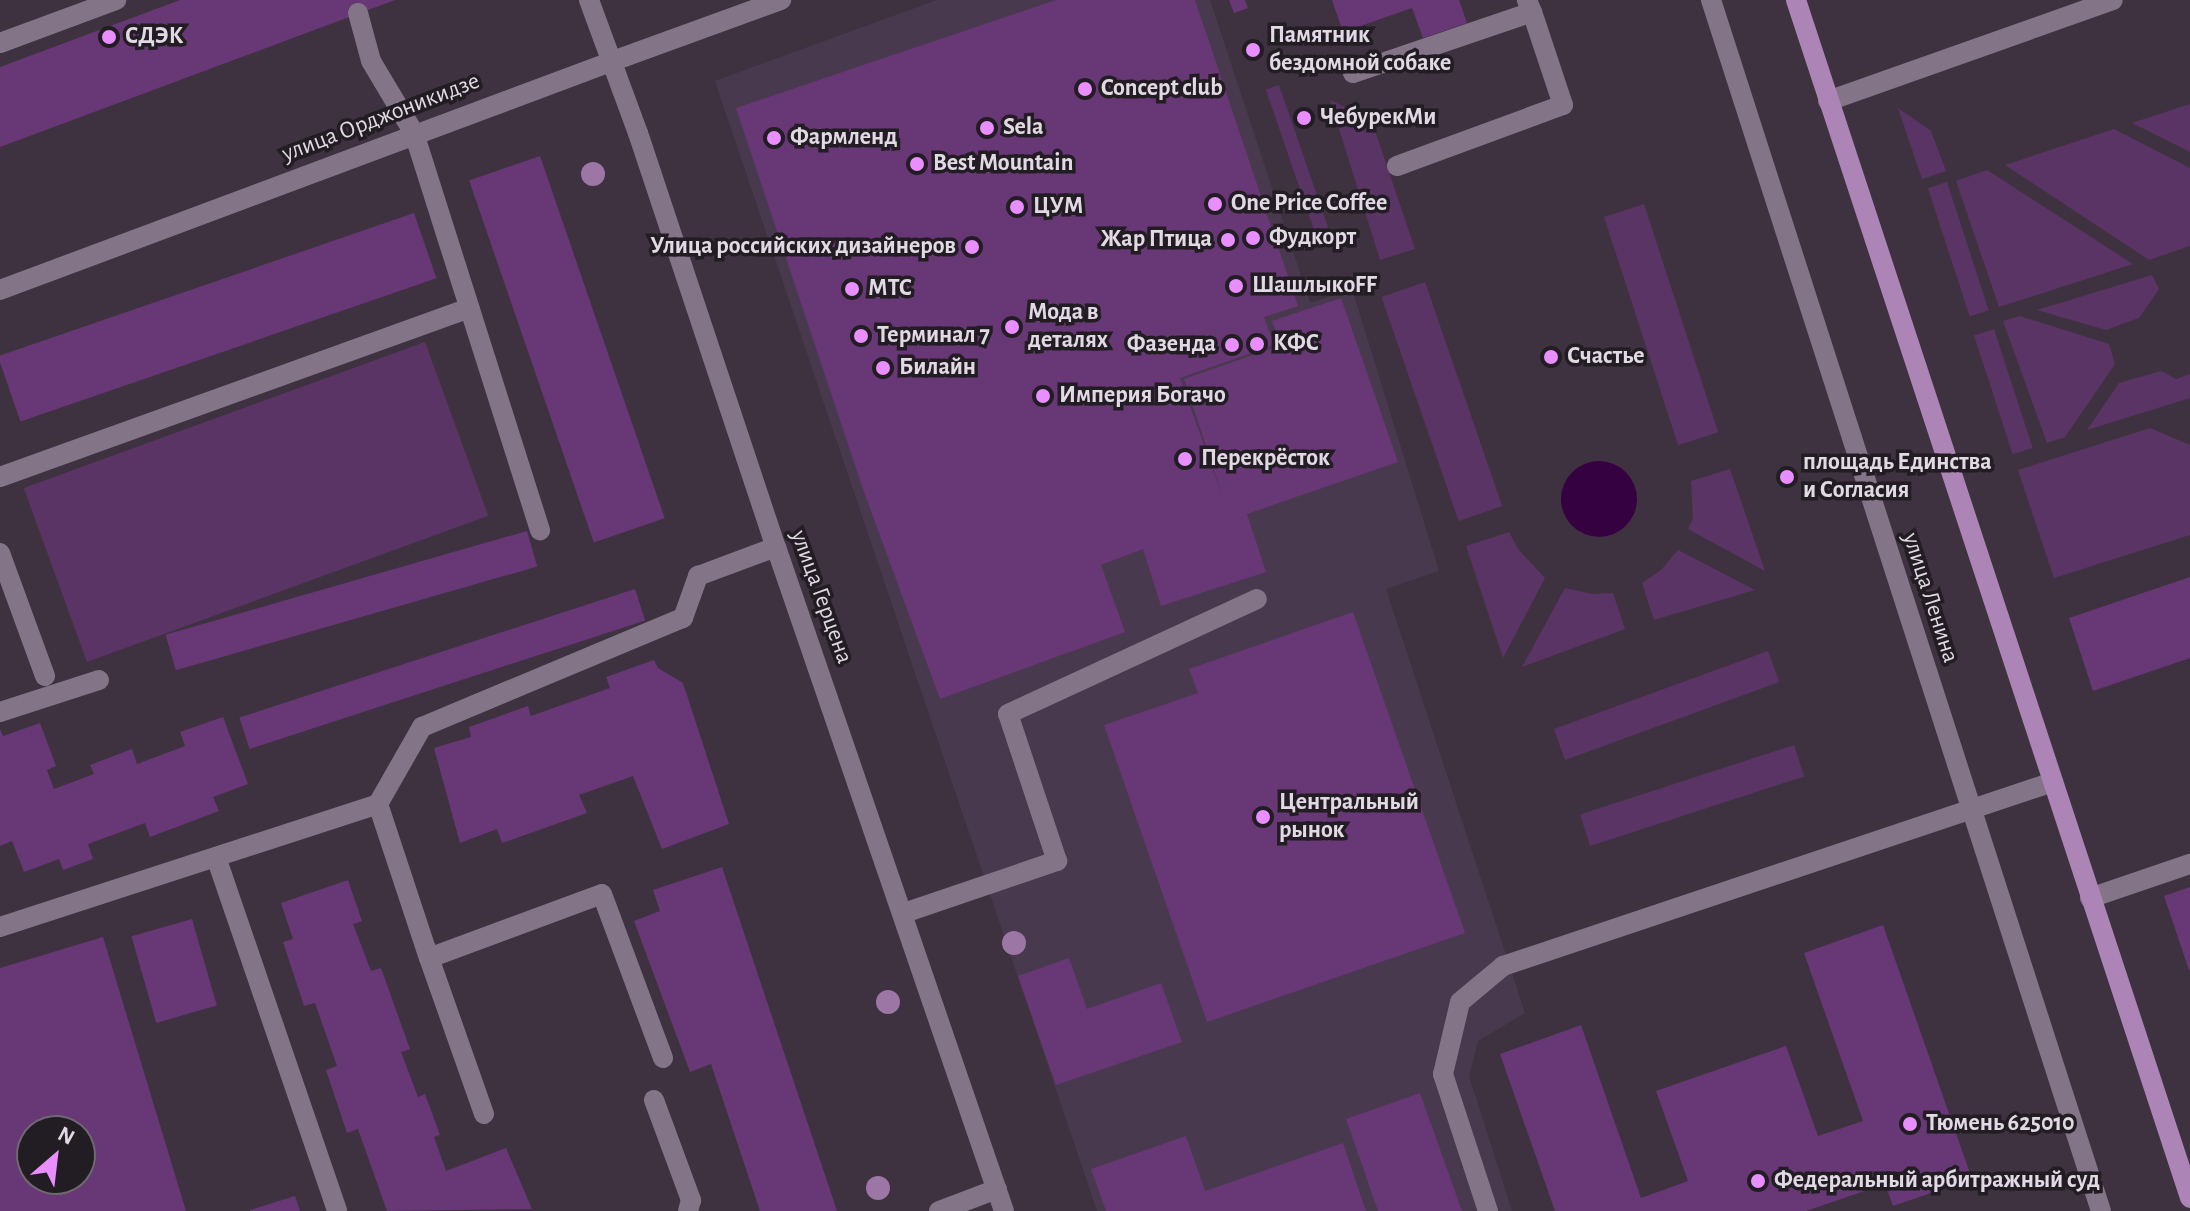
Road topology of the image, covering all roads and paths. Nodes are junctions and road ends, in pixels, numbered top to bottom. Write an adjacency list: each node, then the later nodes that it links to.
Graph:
1 (116, 0): 9 (street)
2 (589, 0): 10 (street, улица Герцена)
3 (781, 0): 10 (street, улица Орджоникидзе)
4 (1711, 0): 27 (street, улица Ленина)
5 (1796, 0): 12 (main road)
6 (2113, 0): 12 (street)
7 (1530, 6): 11 (street); 14 (street)
8 (358, 13): 13 (street)
9 (0, 43)
10 (613, 61): 13 (street, улица Орджоникидзе); 19 (street, улица Герцена)
11 (1353, 73)
12 (1828, 101): 25 (main road)
13 (414, 133): 15 (street, улица Орджоникидзе); 16 (street)
14 (1397, 166)
15 (0, 290)
16 (470, 308): 17 (street); 18 (street)
17 (0, 477)
18 (540, 530)
19 (776, 547): 26 (street); 31 (street, улица Герцена)
20 (0, 553): 22 (street)
21 (1257, 599): 31 (street)
22 (45, 676)
23 (99, 680): 24 (street)
24 (0, 712)
25 (2053, 782): 27 (street); 30 (main road)
26 (378, 804): 28 (street); 33 (street)
27 (1971, 810): 43 (street); 44 (street, улица Ленина)
28 (216, 857): 32 (street); 39 (street)
29 (2190, 864): 30 (street)
30 (2090, 898): 38 (main road)
31 (904, 913): 37 (street, улица Герцена)
32 (0, 927)
33 (429, 958): 34 (street); 36 (street)
34 (663, 1058)
35 (654, 1100): 40 (street)
36 (484, 1114)
37 (997, 1189): 41 (street); 42 (street, улица Герцена)
38 (2190, 1198)
39 (337, 1211)
40 (688, 1211)
41 (939, 1211)
42 (1004, 1211)
43 (1488, 1211)
44 (2101, 1211)

